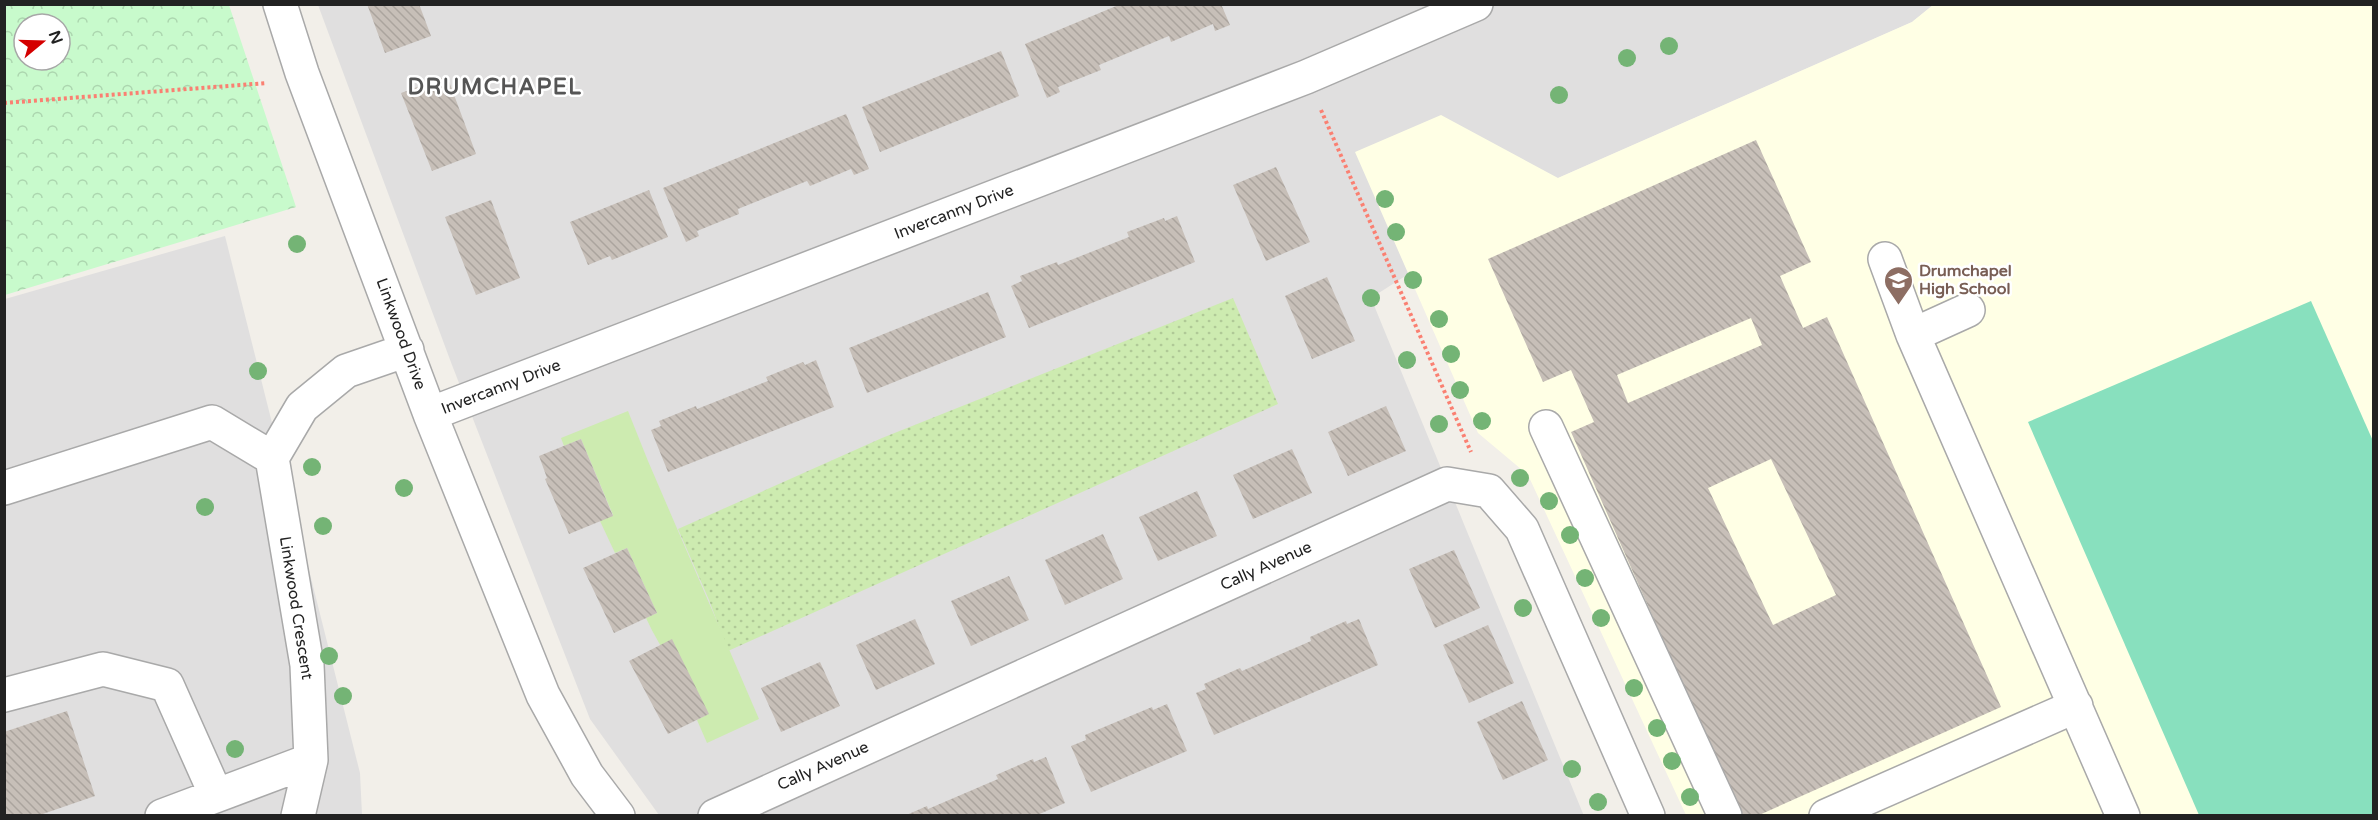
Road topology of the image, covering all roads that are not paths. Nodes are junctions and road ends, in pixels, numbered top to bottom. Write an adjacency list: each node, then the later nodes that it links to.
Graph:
1 (280, 4): 6 (street, Linkwood Drive)
2 (1476, 4): 7 (street, Invercanny Drive)
3 (1885, 259): 5 (street)
4 (1968, 310): 5 (street)
5 (1913, 335): 12 (street)
6 (407, 350): 7 (street, Linkwood Drive); 9 (street)
7 (430, 414): 17 (street, Linkwood Drive)
8 (1546, 427): 20 (street)
9 (272, 458): 10 (street); 13 (street, Linkwood Crescent)
10 (4, 488)
11 (4, 695): 14 (street)
12 (2076, 706): 21 (street); 22 (street)
13 (311, 760): 14 (street); 16 (street, Linkwood Crescent)
14 (216, 795): 15 (street)
15 (162, 816)
16 (298, 816)
17 (618, 816)
18 (715, 816): 19 (street, Cally Avenue)
19 (1648, 816)
20 (1725, 816)
21 (1826, 816)
22 (2123, 816)

